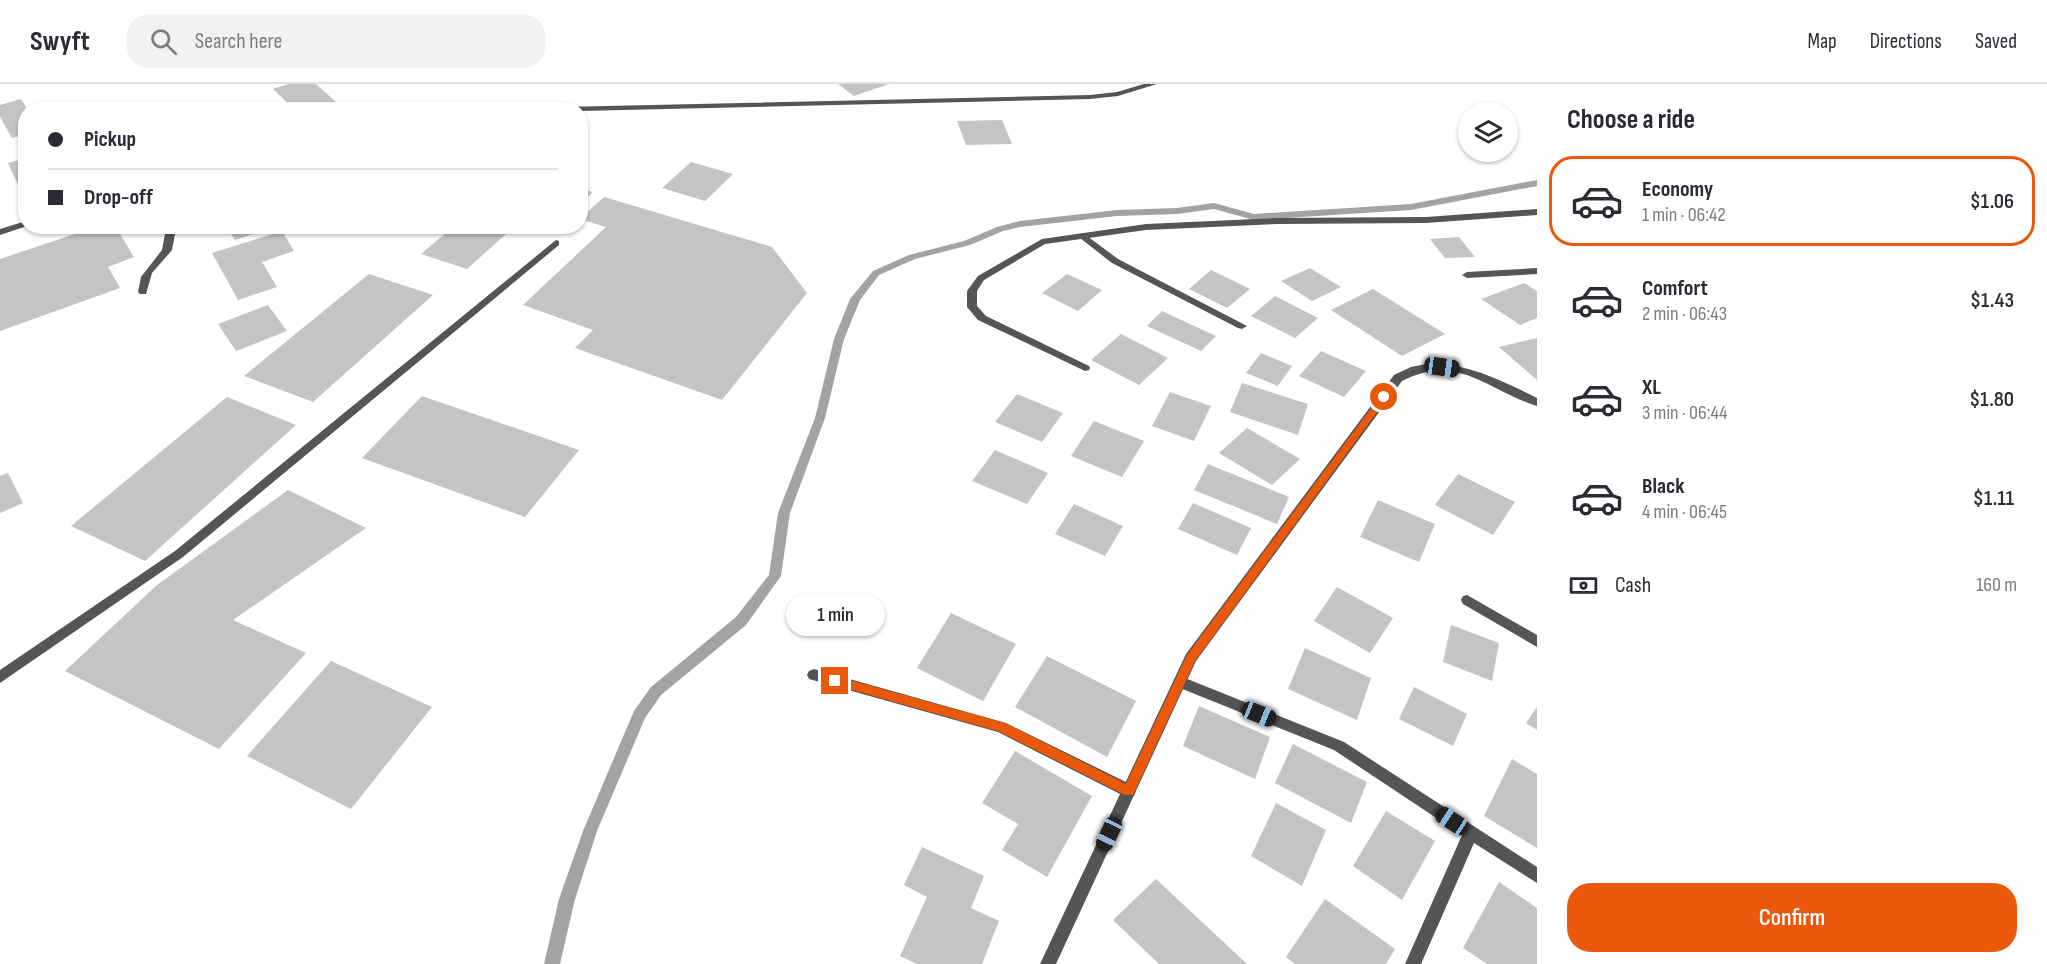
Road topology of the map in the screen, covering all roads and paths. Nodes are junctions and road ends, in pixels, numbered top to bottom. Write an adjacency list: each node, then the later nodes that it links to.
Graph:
1 (1153, 84): 2 (street)
2 (588, 108)
3 (1537, 212): 7 (street)
4 (18, 226): 5 (street)
5 (0, 232)
6 (170, 234): 11 (street)
7 (1083, 236): 12 (street); 13 (street)
8 (556, 243): 18 (street)
9 (1537, 271): 10 (street)
10 (1467, 275)
11 (143, 292)
12 (1242, 326)
13 (1085, 368)
14 (1537, 402): 19 (street)
15 (1467, 600): 16 (street)
16 (1537, 642)
17 (814, 675): 20 (street)
18 (0, 677)
19 (1180, 682): 20 (street); 21 (street)
20 (1129, 791): 23 (street)
21 (1472, 833): 22 (street); 24 (street)
22 (1537, 876)
23 (1048, 964)
24 (1413, 964)

